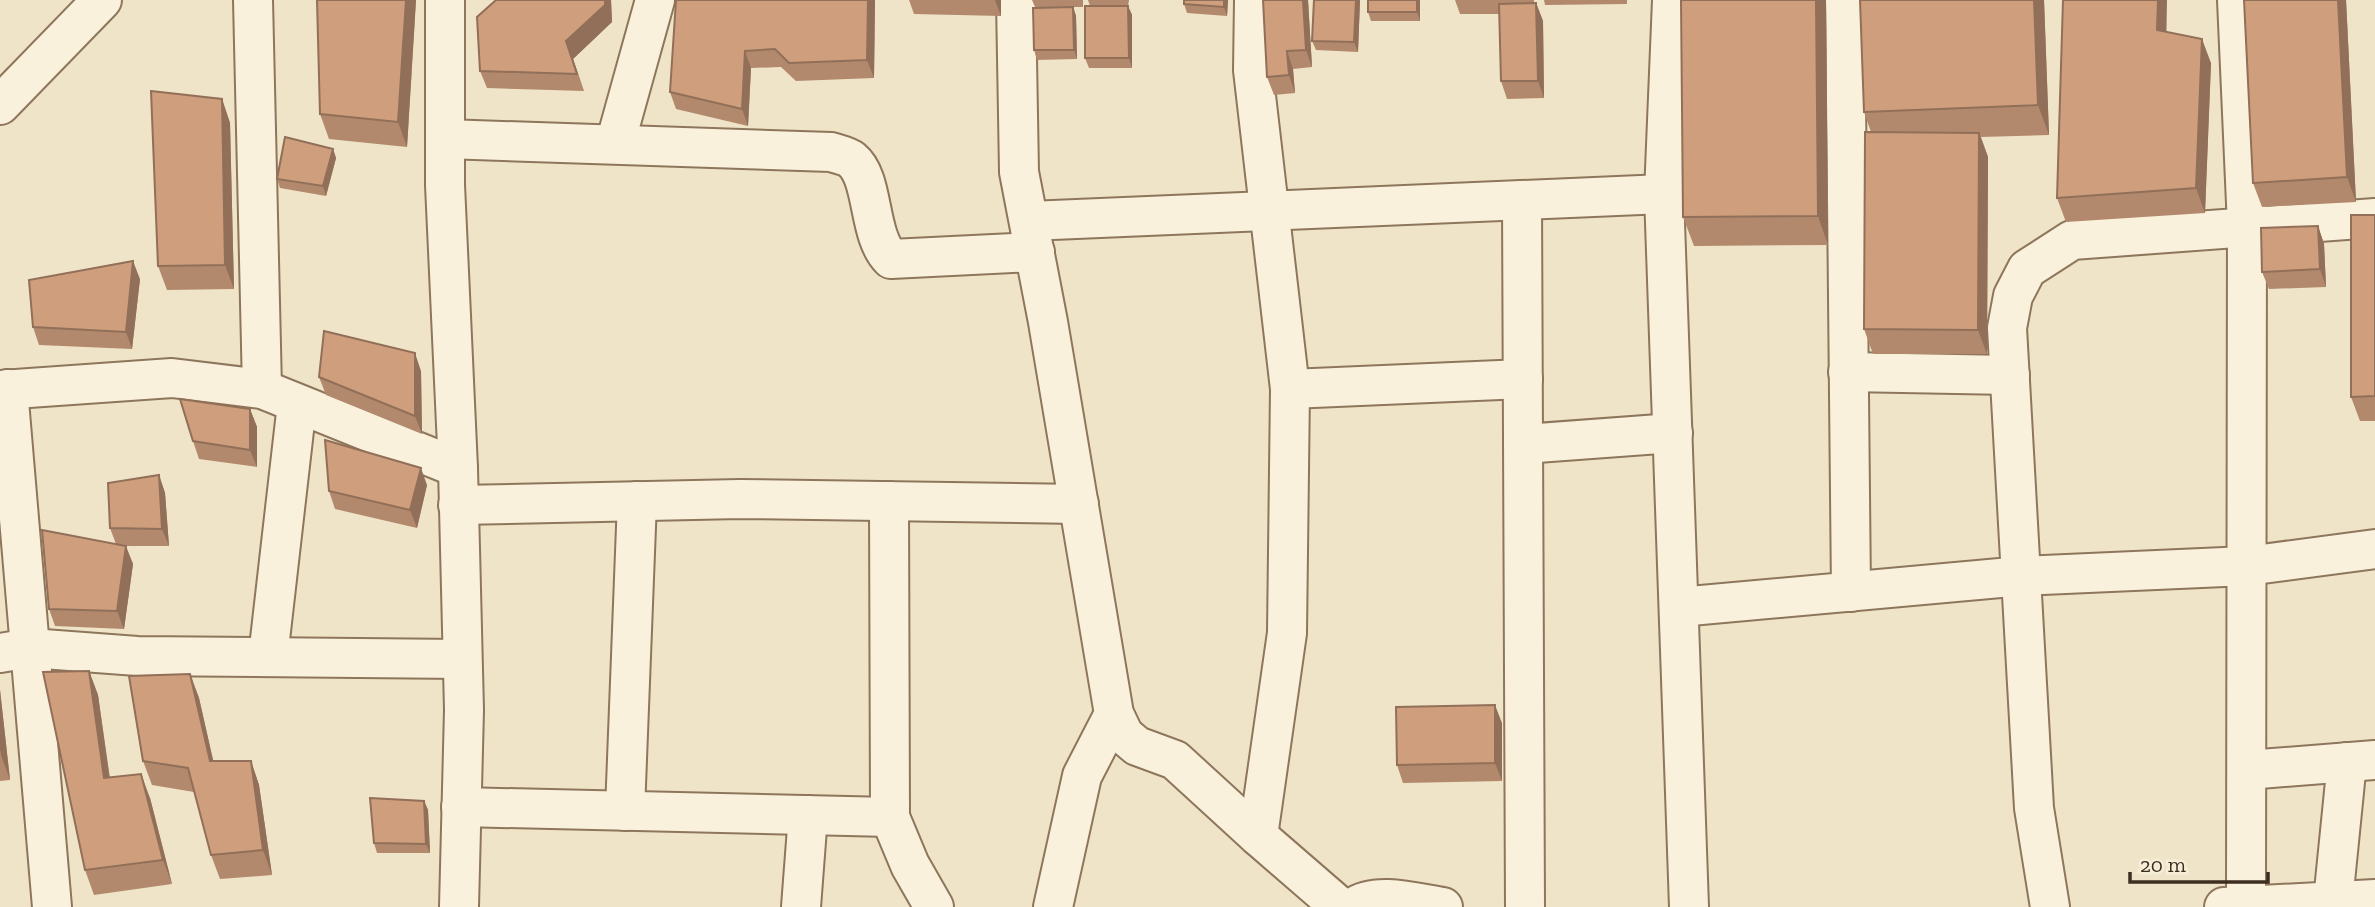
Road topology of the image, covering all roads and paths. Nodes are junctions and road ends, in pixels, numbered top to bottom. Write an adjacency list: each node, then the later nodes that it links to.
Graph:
1 (102, 0): 10 (street)
2 (253, 0): 22 (street)
3 (445, 0): 11 (street)
4 (655, 0): 12 (street)
5 (1016, 0): 18 (street)
6 (1254, 0): 15 (street)
7 (1672, 0): 13 (street)
8 (1845, 0): 19 (street)
9 (2237, 0): 17 (street)
10 (0, 105)
11 (444, 139): 12 (street); 28 (street)
12 (615, 144): 18 (street)
13 (1664, 194): 14 (street); 26 (street)
14 (1522, 200): 15 (street); 21 (street)
15 (1268, 211): 18 (street); 23 (street)
16 (2375, 218): 17 (street)
17 (2247, 226): 20 (street); 33 (street)
18 (1032, 237): 31 (street)
19 (1848, 372): 20 (street); 35 (street)
20 (2010, 375): 34 (street)
21 (1523, 379): 23 (street); 27 (street)
22 (262, 389): 24 (street); 25 (street)
23 (1290, 389): 47 (street)
24 (4, 390): 37 (street)
25 (298, 404): 28 (street); 38 (street)
26 (1672, 433): 27 (street); 36 (street)
27 (1523, 444): 59 (street)
28 (458, 486): 29 (street); 39 (street)
29 (637, 501): 30 (street); 44 (street)
30 (888, 501): 31 (street); 46 (street)
31 (1079, 504): 40 (street)
32 (2375, 549): 33 (street)
33 (2247, 566): 34 (street); 42 (street)
34 (2022, 576): 35 (street); 61 (street)
35 (1851, 592): 36 (street)
36 (1679, 607): 60 (street)
37 (15, 650): 38 (street); 51 (street)
38 (268, 657): 39 (street)
39 (462, 659): 43 (street)
40 (1114, 714): 47 (street); 55 (street)
41 (2361, 761): 42 (street); 49 (street)
42 (2247, 770): 50 (street)
43 (461, 807): 44 (street); 52 (street)
44 (625, 811): 45 (street)
45 (808, 816): 46 (street); 53 (street)
46 (890, 817): 54 (street)
47 (1258, 836): 56 (street)
48 (2375, 899): 49 (street)
49 (2333, 901): 50 (street)
50 (2235, 906)
51 (52, 907)
52 (459, 907)
53 (801, 907)
54 (934, 907)
55 (1053, 907)
56 (1340, 907)
57 (1354, 907): 58 (street)
58 (1443, 907)
59 (1525, 907)
60 (1689, 907)
61 (2050, 907)

